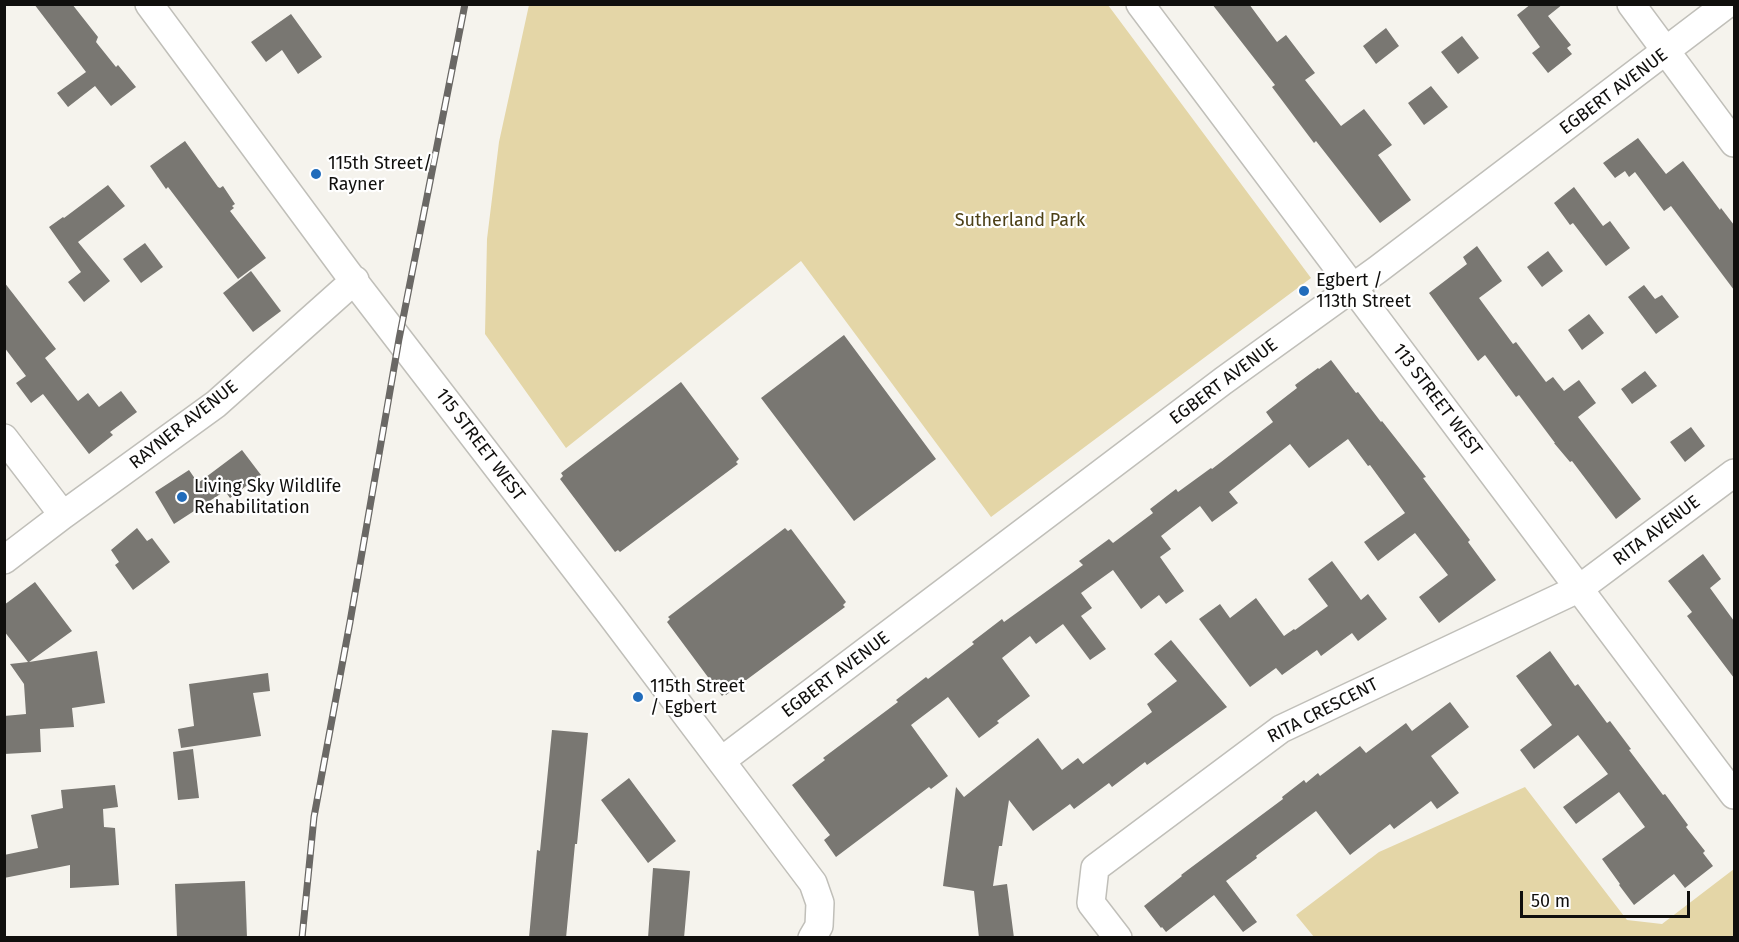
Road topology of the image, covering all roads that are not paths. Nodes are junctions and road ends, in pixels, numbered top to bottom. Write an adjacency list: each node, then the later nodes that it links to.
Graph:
1 (149, 4): 7 (street, 115 STREET WEST)
2 (1140, 4): 8 (street, 113 STREET WEST)
3 (1632, 4): 5 (street)
4 (1727, 4): 5 (street, EGBERT AVENUE)
5 (1667, 52): 6 (street); 8 (street, EGBERT AVENUE)
6 (1734, 143)
7 (355, 280): 11 (street, RAYNER AVENUE); 14 (street, 115 STREET WEST)
8 (1353, 287): 13 (street, 113 STREET WEST); 14 (street, EGBERT AVENUE)
9 (4, 438): 11 (street)
10 (1734, 473): 13 (street, RITA AVENUE)
11 (63, 515): 12 (street, RAYNER AVENUE)
12 (4, 560)
13 (1580, 588): 15 (street, 113 STREET WEST); 17 (street, RITA CRESCENT)
14 (721, 761): 16 (street, 115 STREET WEST)
15 (1734, 795)
16 (812, 938)
17 (1118, 938)

